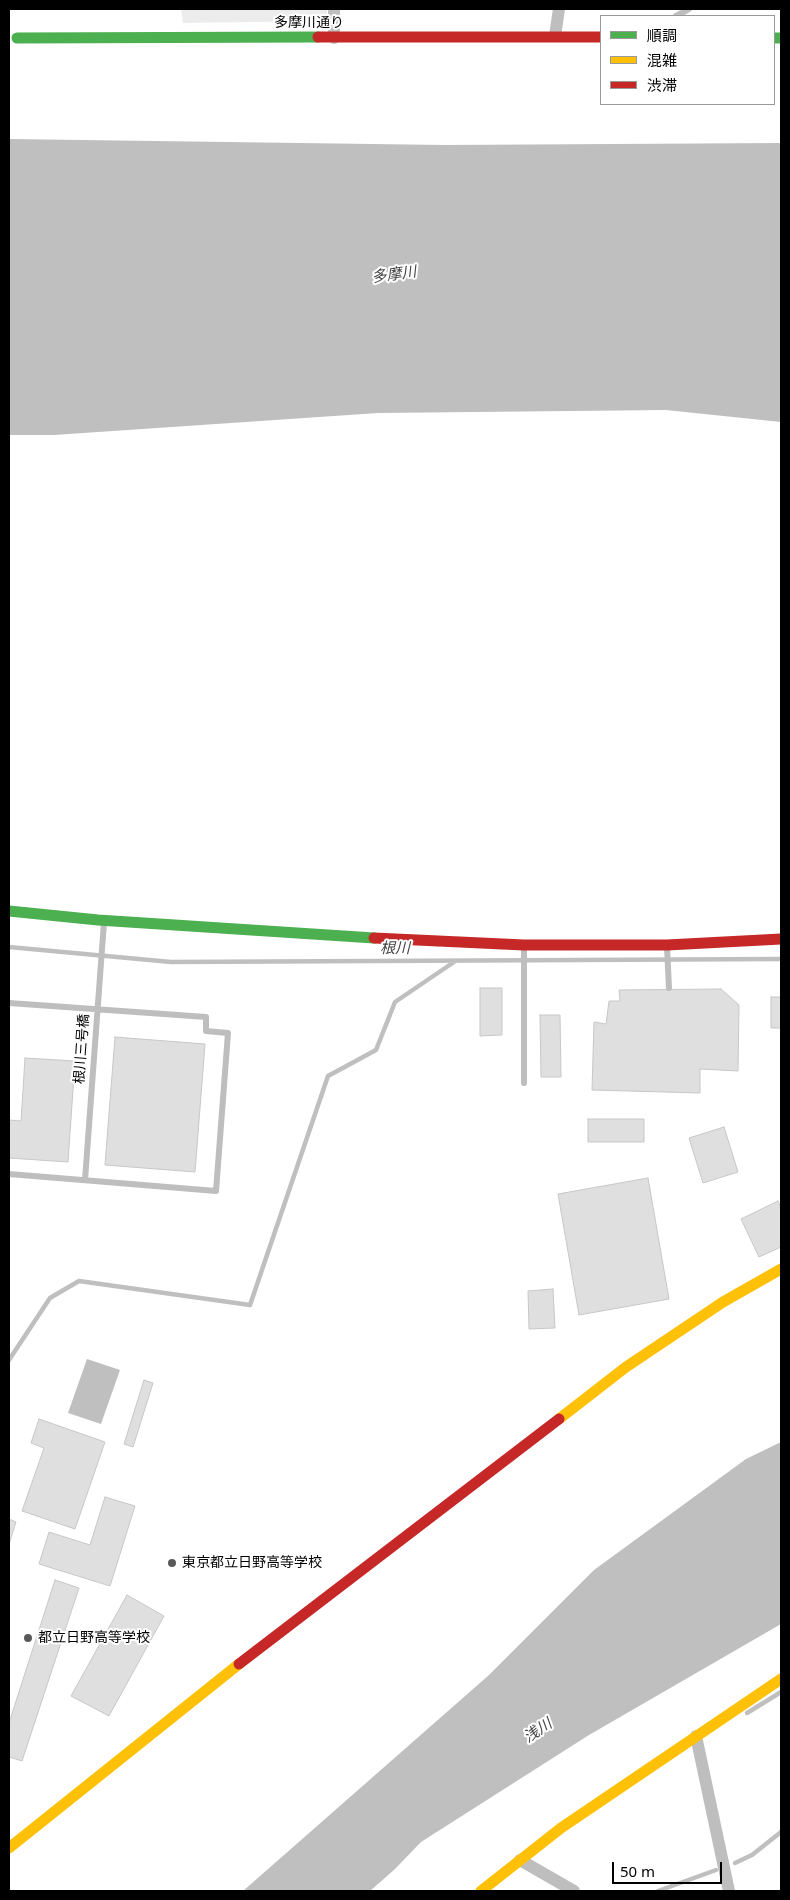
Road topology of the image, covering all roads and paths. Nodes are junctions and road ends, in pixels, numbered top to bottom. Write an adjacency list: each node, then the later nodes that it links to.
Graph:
1 (334, 9): 8 (street)
2 (559, 9): 5 (street)
3 (689, 9): 4 (lane)
4 (678, 15)
5 (555, 36): 6 (street, 多摩川通り); 8 (street, 多摩川通り)
6 (600, 37)
7 (13, 38): 8 (street, 多摩川通り)
8 (334, 38)
9 (9, 911): 10 (street)
10 (104, 921): 13 (street); 16 (lane, 根川三号橋)
11 (781, 938): 12 (street)
12 (668, 948): 13 (street); 14 (lane)
13 (524, 950): 17 (lane)
14 (669, 988)
15 (9, 1003): 16 (lane)
16 (98, 1009): 19 (lane, 根川三号橋); 19 (lane)
17 (524, 1084)
18 (9, 1174): 19 (lane)
19 (84, 1180)
20 (781, 1269): 23 (street)
21 (781, 1679): 22 (street)
22 (696, 1736): 24 (street); 27 (street)
23 (9, 1848)
24 (520, 1860): 25 (street); 26 (street)
25 (480, 1891)
26 (574, 1891)
27 (728, 1891)

